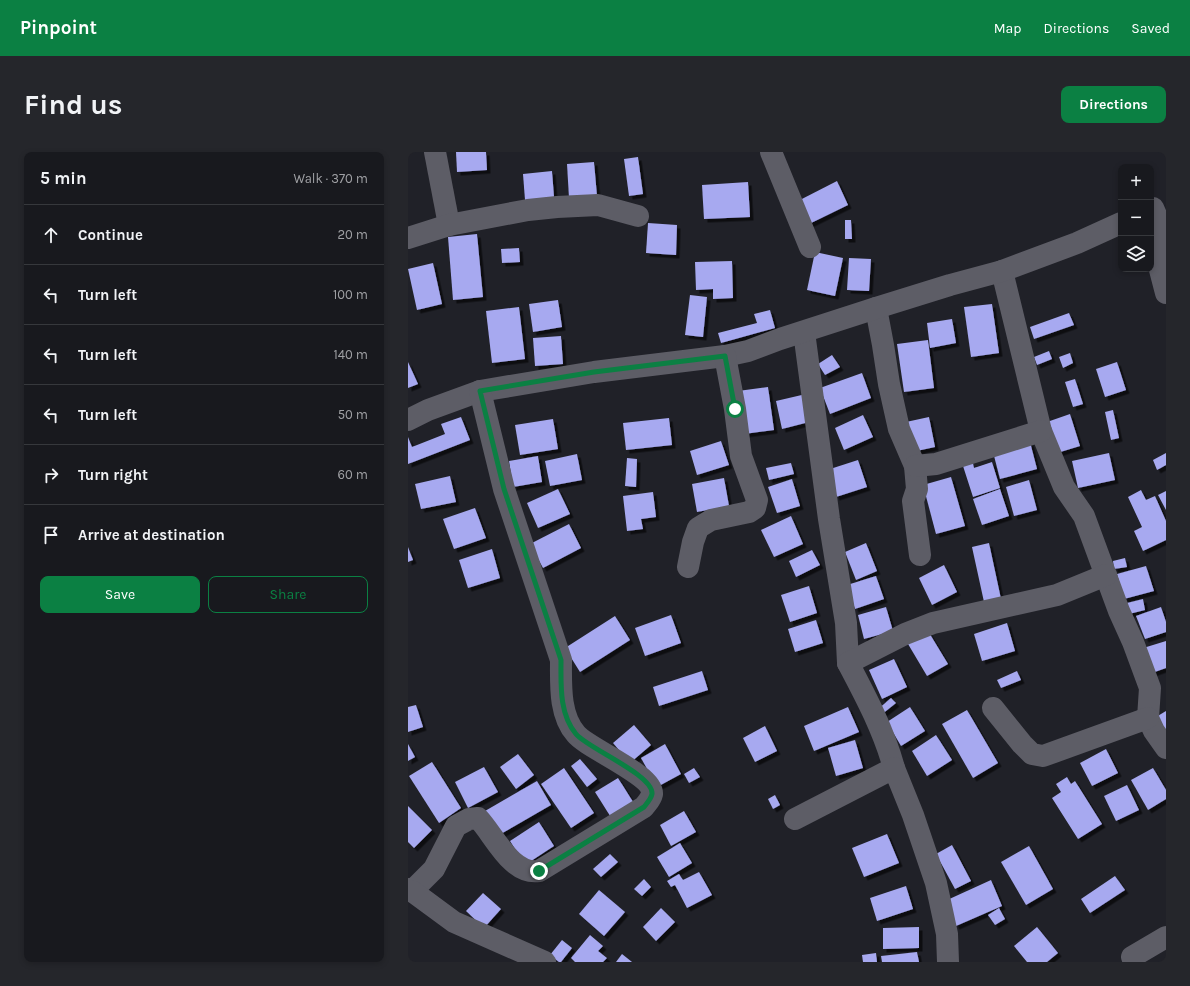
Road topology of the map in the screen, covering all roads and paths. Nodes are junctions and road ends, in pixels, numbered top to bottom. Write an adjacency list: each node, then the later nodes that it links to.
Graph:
1 (435, 152): 6 (street)
2 (771, 152): 8 (street)
3 (1157, 205): 10 (street)
4 (638, 216): 6 (street)
5 (1118, 224): 9 (street)
6 (449, 225): 7 (street)
7 (408, 238)
8 (810, 247)
9 (1002, 270): 11 (street); 16 (street)
10 (1166, 293)
11 (876, 308): 12 (street); 17 (street)
12 (804, 332): 13 (street); 21 (street)
13 (725, 356): 14 (street); 19 (street)
14 (480, 391): 15 (street); 27 (street)
15 (408, 420)
16 (1042, 431): 17 (street); 20 (street)
17 (915, 466): 18 (street)
18 (920, 555)
19 (688, 567)
20 (1106, 575): 21 (street); 23 (street)
21 (848, 663): 25 (street)
22 (993, 708): 23 (street)
23 (1148, 718): 24 (street)
24 (1166, 748)
25 (894, 768): 26 (street); 31 (street)
26 (795, 819)
27 (410, 890): 30 (street)
28 (1166, 937): 29 (street)
29 (1132, 957)
30 (545, 962)
31 (948, 962)

